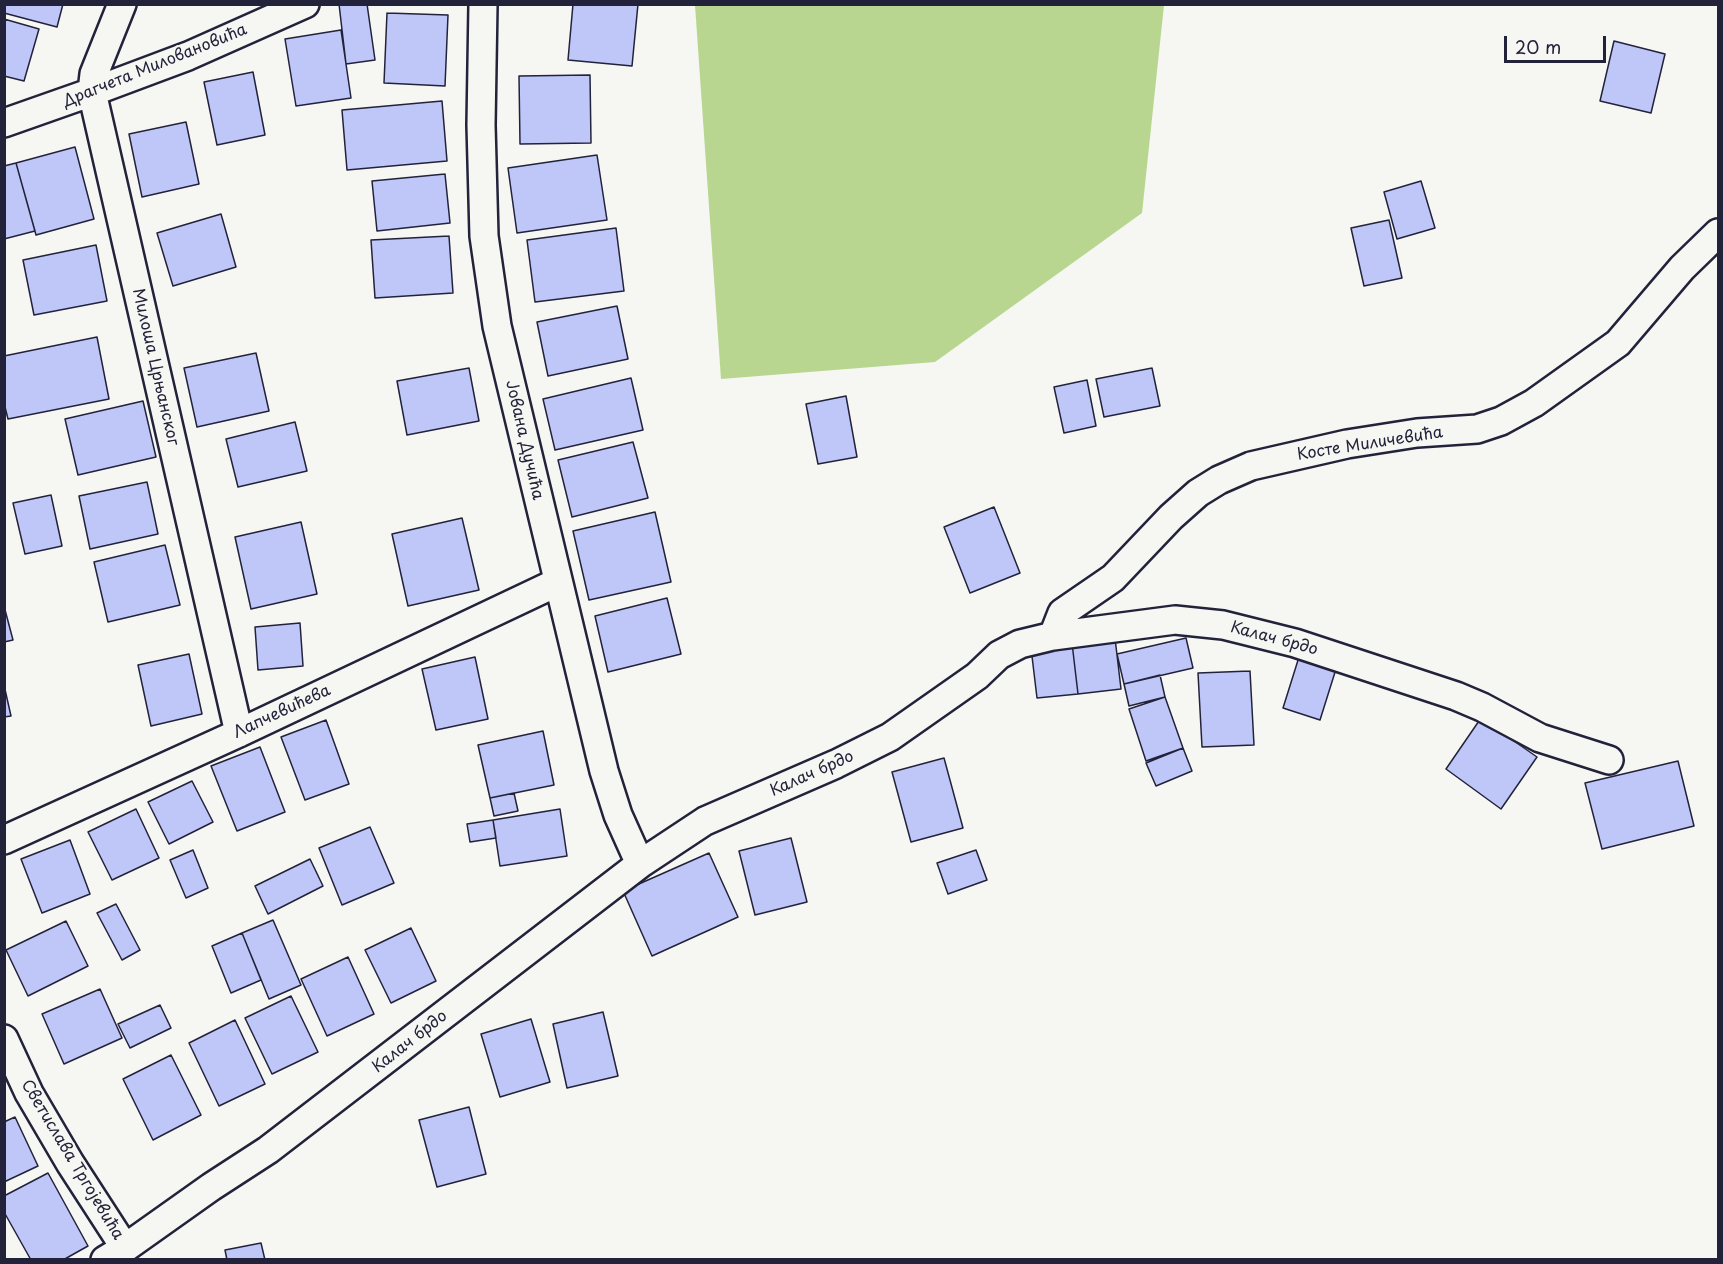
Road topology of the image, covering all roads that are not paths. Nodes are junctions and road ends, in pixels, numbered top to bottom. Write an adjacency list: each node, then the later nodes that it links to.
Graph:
1 (122, 4): 4 (street, Милоша Црњанског)
2 (305, 4): 4 (street, Драгчета Миловановића)
3 (483, 4): 7 (street, Јована Дучића)
4 (92, 92): 5 (street, Драгчета Миловановића); 9 (street, Милоша Црњанског)
5 (4, 123)
6 (1719, 233): 8 (street, Косте Миличевића)
7 (558, 582): 9 (street, Лапчевићева); 12 (street, Јована Дучића)
8 (1053, 636): 10 (street, Калач брдо); 12 (street, Калач брдо)
9 (239, 733): 11 (street, Лапчевићева)
10 (1609, 760)
11 (4, 840)
12 (640, 864): 14 (street, Калач брдо)
13 (4, 1039): 14 (street, Светислава Тргојевића)
14 (115, 1254)

